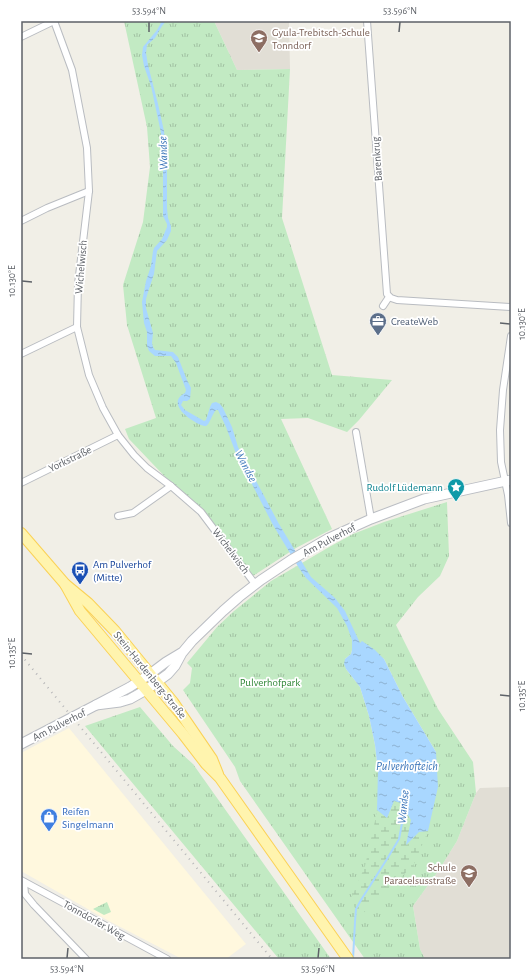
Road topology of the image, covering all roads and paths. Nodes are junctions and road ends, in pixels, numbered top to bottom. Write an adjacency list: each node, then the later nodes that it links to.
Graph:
1 (54, 21): 3 (street); 4 (street, Wichelwisch)
2 (367, 21): 6 (street, Barenkrug)
3 (21, 37)
4 (89, 191): 5 (street); 9 (street, Wichelwisch)
5 (21, 221)
6 (389, 297): 7 (street); 8 (street)
7 (383, 306)
8 (511, 307)
9 (77, 327): 12 (street); 14 (street, Wichelwisch)
10 (511, 336): 11 (street)
11 (510, 348): 15 (street)
12 (21, 354)
13 (356, 432): 19 (street)
14 (118, 435): 16 (street, Yorkstraße); 17 (street, Wichelwisch)
15 (508, 480): 19 (street, Am Pulverhof); 20 (street)
16 (21, 483)
17 (171, 486): 18 (street); 23 (street, Wichelwisch)
18 (118, 516)
19 (371, 519): 23 (street, Am Pulverhof)
20 (511, 523)
21 (21, 533): 22 (main road, Stein-Hardenberg-Straße)
22 (65, 584): 25 (main road, Stein-Hardenberg-Straße); 26 (main road, Stein-Hardenberg-Straße)
23 (256, 584): 24 (street, Am Pulverhof)
24 (182, 653): 25 (street, Am Pulverhof); 27 (street, Am Pulverhof)
25 (150, 674): 26 (street, Am Pulverhof); 27 (main road, Stein-Hardenberg-Straße)
26 (139, 681): 28 (main road, Stein-Hardenberg-Straße); 29 (street, Am Pulverhof)
27 (157, 682): 28 (street, Am Pulverhof); 31 (main road, Stein-Hardenberg-Straße)
28 (146, 690): 29 (street, Am Pulverhof); 31 (main road, Stein-Hardenberg-Straße)
29 (96, 705): 30 (street, Am Pulverhof)
30 (21, 744)
31 (220, 778): 35 (main road, Stein-Hardenberg-Straße)
32 (22, 881): 33 (street); 34 (street, Tonndorfer Weg)
33 (86, 959)
34 (167, 959)
35 (348, 959)

